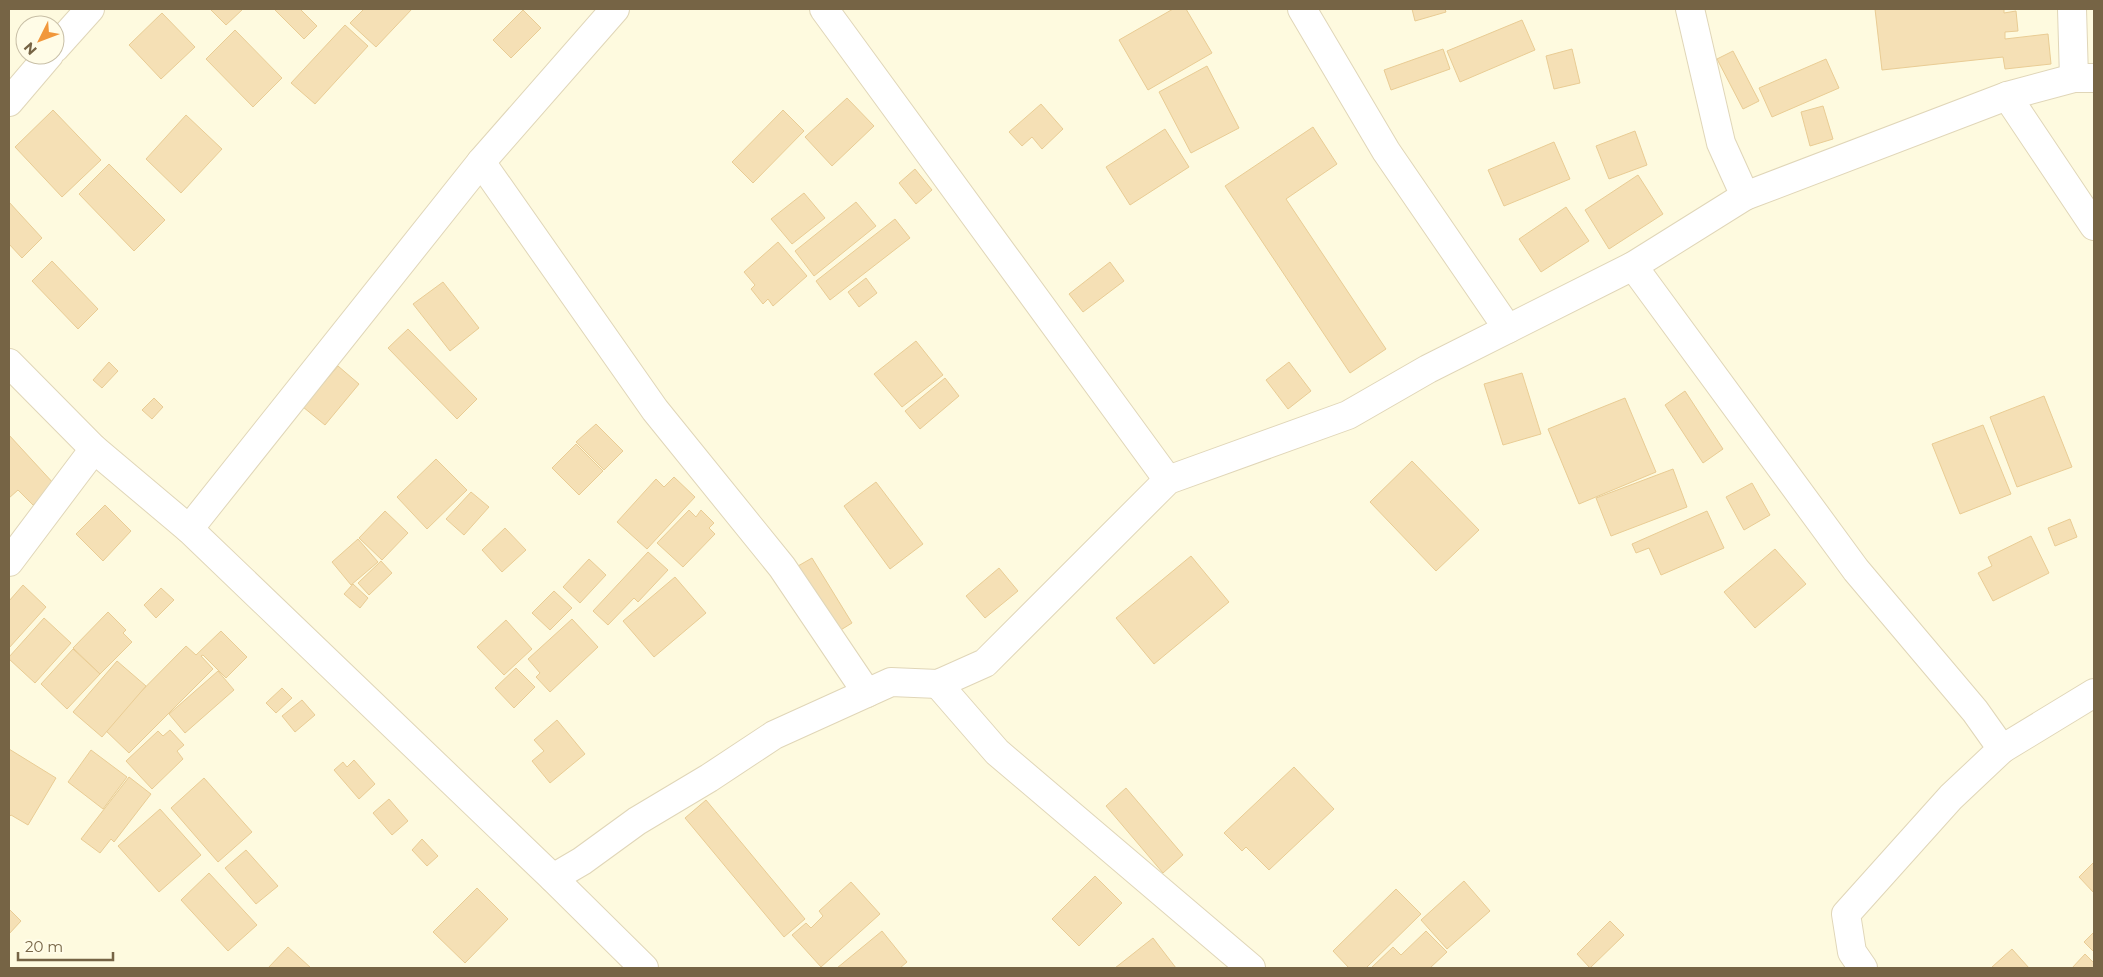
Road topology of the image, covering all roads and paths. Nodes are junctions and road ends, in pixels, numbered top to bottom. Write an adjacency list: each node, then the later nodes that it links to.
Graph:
1 (90, 9): 7 (street)
2 (615, 9): 12 (street)
3 (824, 9): 19 (street)
4 (1302, 9): 16 (street)
5 (1690, 9): 13 (street)
6 (2072, 9): 9 (street)
7 (65, 37)
8 (40, 65): 11 (street)
9 (2084, 78): 10 (street)
10 (2007, 96): 13 (street); 14 (street)
11 (9, 102)
12 (481, 162): 20 (street); 23 (street)
13 (1745, 196): 15 (street)
14 (2094, 226)
15 (1633, 266): 16 (street); 25 (street)
16 (1508, 329): 19 (street)
17 (9, 363): 18 (street)
18 (94, 449): 20 (street); 21 (street)
19 (1168, 480): 22 (street)
20 (190, 529): 26 (street)
21 (9, 562)
22 (938, 684): 23 (street); 28 (street)
23 (867, 693): 26 (street)
24 (2094, 693): 25 (street)
25 (2002, 749): 29 (street)
26 (553, 878): 27 (street)
27 (644, 968)
28 (1251, 968)
29 (1864, 968)

